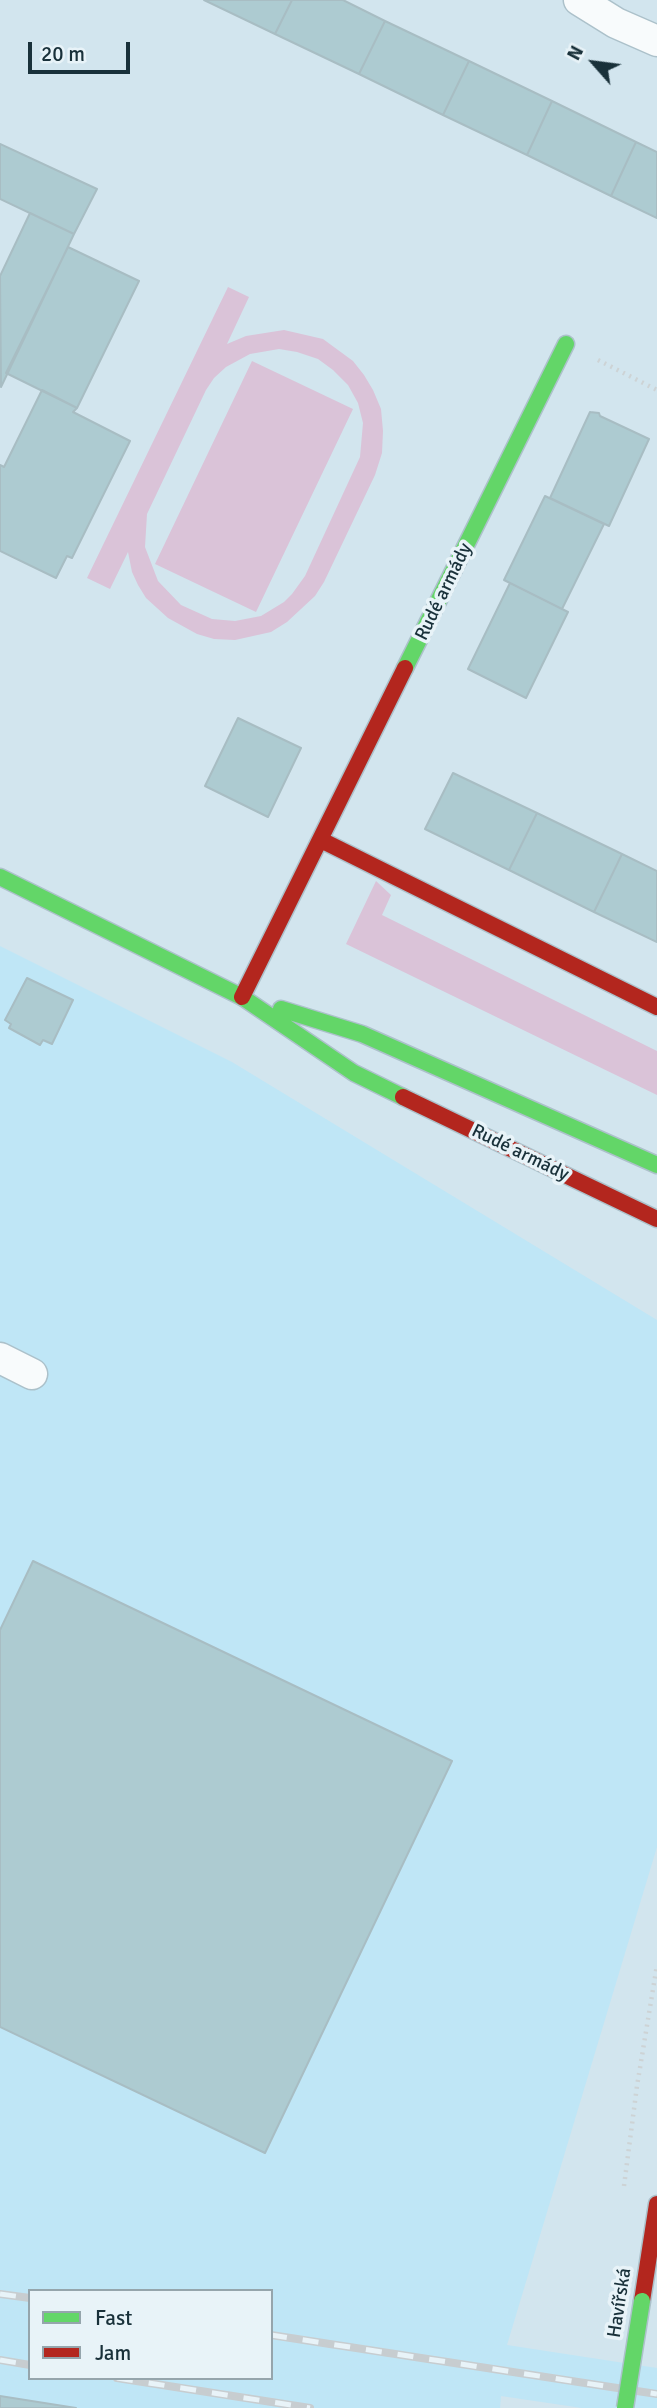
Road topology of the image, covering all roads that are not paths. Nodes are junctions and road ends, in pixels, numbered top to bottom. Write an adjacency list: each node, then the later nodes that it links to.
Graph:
1 (579, 0): 2 (street)
2 (657, 41)
3 (566, 344): 4 (street, Rudé armády)
4 (321, 840): 6 (street, Rudé armády); 7 (street)
5 (0, 877): 6 (street, Rudé armády)
6 (242, 997): 8 (street, Rudé armády); 9 (street, Rudé armády)
7 (657, 1007)
8 (657, 1165)
9 (657, 1219)
10 (0, 1358): 11 (street)
11 (32, 1374)
12 (657, 2204): 13 (street, Havířská, bridge)
13 (625, 2408)

